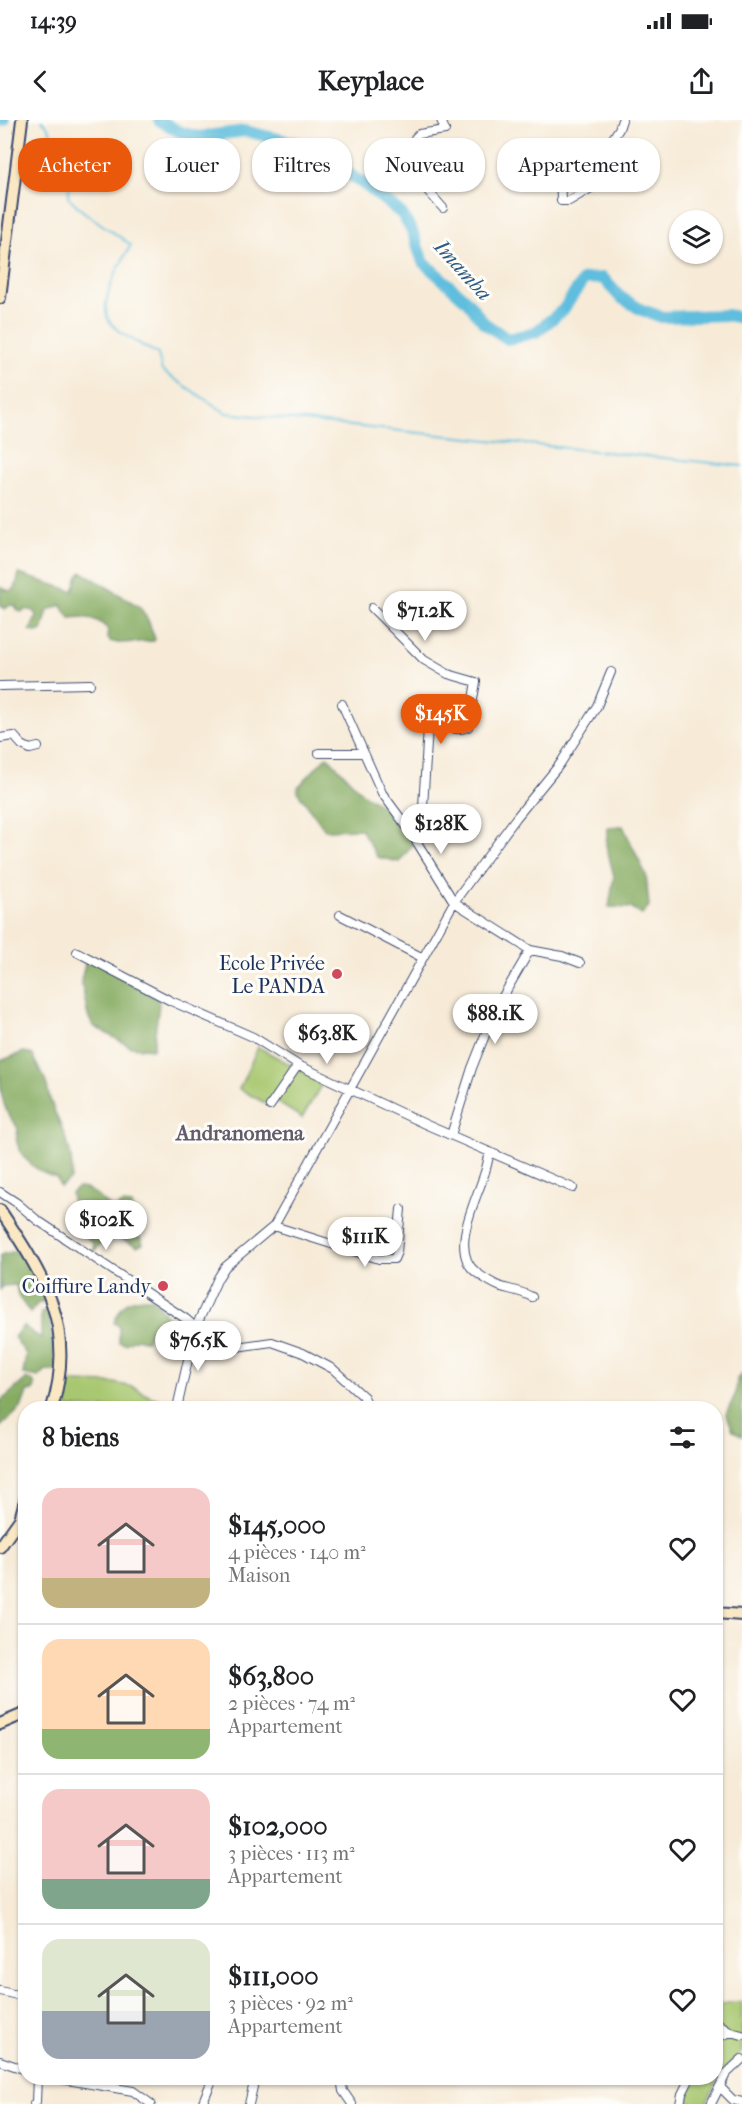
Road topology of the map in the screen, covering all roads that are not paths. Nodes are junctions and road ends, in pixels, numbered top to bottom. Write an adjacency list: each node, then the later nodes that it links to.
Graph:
1 (22, 120): 8 (main road)
2 (441, 120): 7 (street)
3 (622, 120): 4 (street)
4 (613, 138)
5 (561, 192): 6 (street)
6 (584, 192)
7 (443, 208)
8 (0, 298)
9 (372, 608): 18 (street)
10 (611, 672): 19 (street)
11 (90, 684): 12 (street)
12 (0, 686)
13 (342, 704): 17 (street)
14 (0, 738): 15 (street)
15 (38, 747)
16 (319, 753): 17 (street)
17 (364, 753): 18 (street)
18 (417, 842): 19 (street)
19 (453, 902): 21 (street); 23 (street)
20 (340, 915): 23 (street)
21 (530, 950): 24 (street); 28 (street)
22 (77, 952): 25 (street)
23 (423, 958): 26 (street)
24 (580, 963)
25 (298, 1065): 26 (street); 27 (street)
26 (350, 1090): 28 (street); 34 (street)
27 (270, 1106)
28 (452, 1135): 29 (street)
29 (490, 1152): 30 (street); 35 (street)
30 (573, 1188)
31 (0, 1192): 36 (street)
32 (401, 1209): 34 (street)
33 (0, 1210): 37 (main road)
34 (274, 1226): 36 (street)
35 (532, 1297)
36 (195, 1329): 38 (street); 39 (street)
37 (54, 1401)
38 (179, 1401)
39 (366, 1401)
40 (18, 1522): 41 (main road)
41 (0, 1547)
42 (723, 1614): 43 (main road)
43 (742, 1615)
44 (18, 1716): 45 (main road)
45 (0, 1724)
46 (0, 1991): 47 (street)
47 (17, 1995)
48 (723, 2027): 49 (street)
49 (731, 2032): 50 (street); 51 (street)
50 (723, 2035)
51 (742, 2035)
52 (742, 2059): 55 (street)
53 (0, 2061): 54 (street)
54 (18, 2067)
55 (723, 2080)
56 (37, 2085): 64 (street)
57 (100, 2085): 65 (street)
58 (210, 2085): 66 (street)
59 (253, 2085): 67 (street)
60 (342, 2085): 68 (street)
61 (686, 2085): 69 (street)
62 (720, 2087): 63 (street); 70 (street)
63 (742, 2102)
64 (36, 2103)
65 (151, 2104)
66 (202, 2104)
67 (249, 2104)
68 (352, 2104)
69 (680, 2104)
70 (711, 2104)

